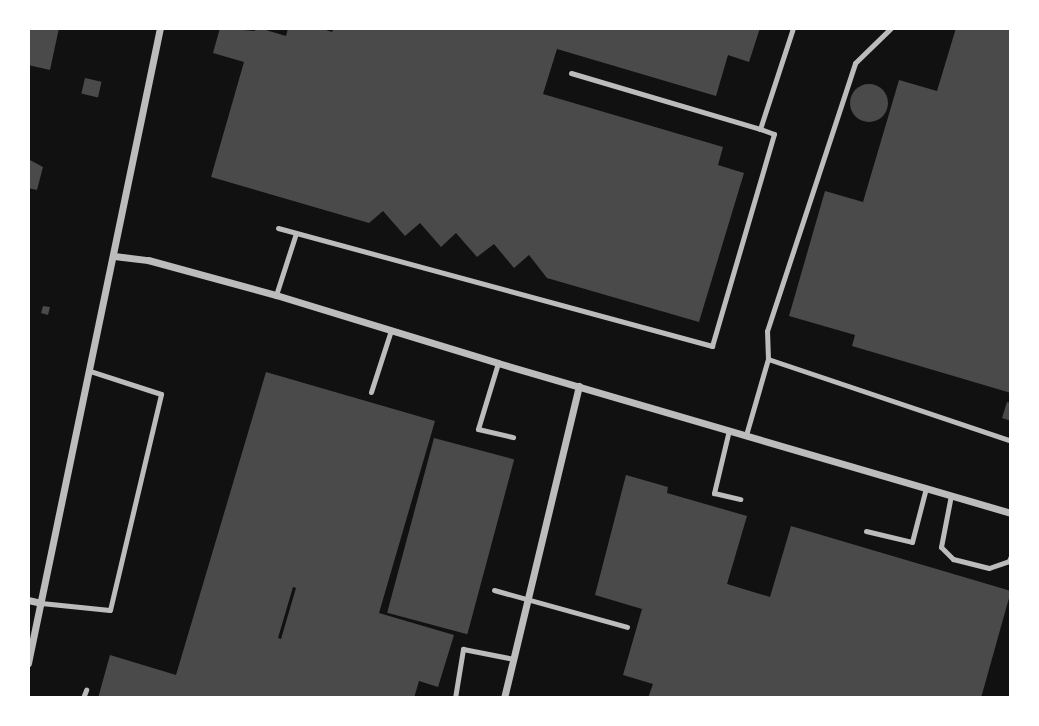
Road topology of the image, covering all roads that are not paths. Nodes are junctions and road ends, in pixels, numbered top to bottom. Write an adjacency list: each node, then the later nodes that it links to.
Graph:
1 (160, 28): 8 (street)
2 (793, 28): 5 (lane)
3 (891, 28): 11 (lane)
4 (571, 73): 5 (lane)
5 (760, 129): 7 (lane)
6 (278, 228): 7 (lane)
7 (296, 233): 9 (lane)
8 (114, 256): 9 (street); 13 (street)
9 (276, 295): 10 (street)
10 (391, 330): 12 (street); 15 (lane)
11 (768, 359): 17 (lane); 19 (lane)
12 (498, 363): 14 (street); 18 (lane)
13 (89, 371): 29 (street); 29 (lane)
14 (579, 386): 16 (street); 27 (street)
15 (371, 392)
16 (729, 430): 17 (street); 22 (lane)
17 (746, 435): 20 (street)
18 (513, 437)
19 (1011, 441)
20 (926, 488): 21 (street); 24 (lane)
21 (951, 495): 23 (street); 25 (lane)
22 (740, 499)
23 (1011, 513)
24 (866, 531)
25 (1011, 556)
26 (494, 590): 27 (lane)
27 (528, 599): 30 (lane); 31 (street)
28 (28, 600): 29 (street)
29 (41, 603): 32 (street)
30 (627, 627)
31 (514, 659): 35 (lane); 36 (street)
32 (28, 663)
33 (86, 690): 34 (lane)
34 (83, 698)
35 (455, 698)
36 (504, 698)

